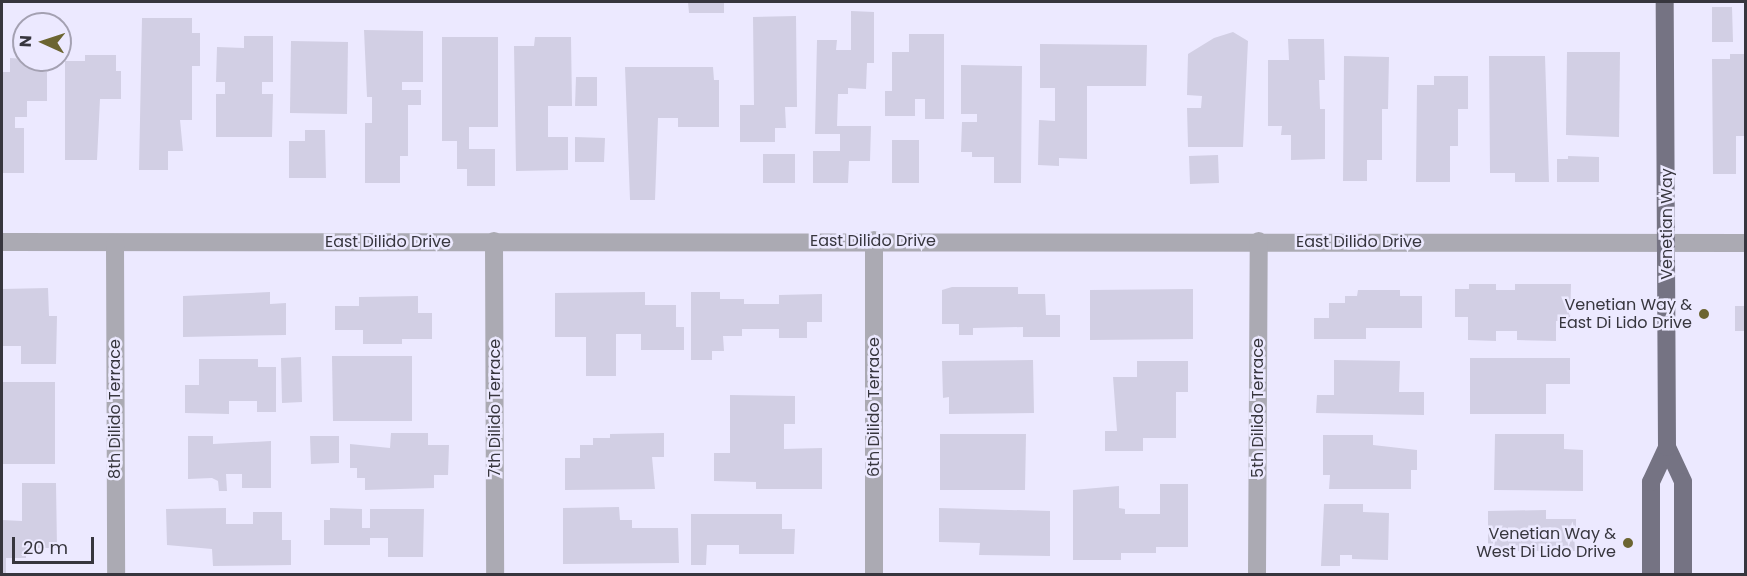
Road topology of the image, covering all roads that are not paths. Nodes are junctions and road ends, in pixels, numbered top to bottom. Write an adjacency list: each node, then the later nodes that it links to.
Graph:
1 (1665, 2): 7 (main road, Venetian Way)
2 (874, 240): 3 (street, East Dilido Drive); 5 (street, East Dilido Drive); 12 (street, 6th Dilido Terrace)
3 (1259, 241): 7 (street, East Dilido Drive); 13 (street, 5th Dilido Terrace)
4 (2, 242): 6 (street, East Dilido Drive)
5 (494, 242): 6 (street, East Dilido Drive); 11 (street, 7th Dilido Terrace)
6 (115, 243): 10 (street, 8th Dilido Terrace)
7 (1666, 243): 8 (street, East Dilido Drive); 9 (main road, Venetian Way)
8 (1746, 243)
9 (1667, 447): 14 (main road, Venetian Way); 15 (main road, Venetian Way)
10 (116, 574)
11 (495, 574)
12 (874, 574)
13 (1257, 574)
14 (1651, 574)
15 (1683, 574)

